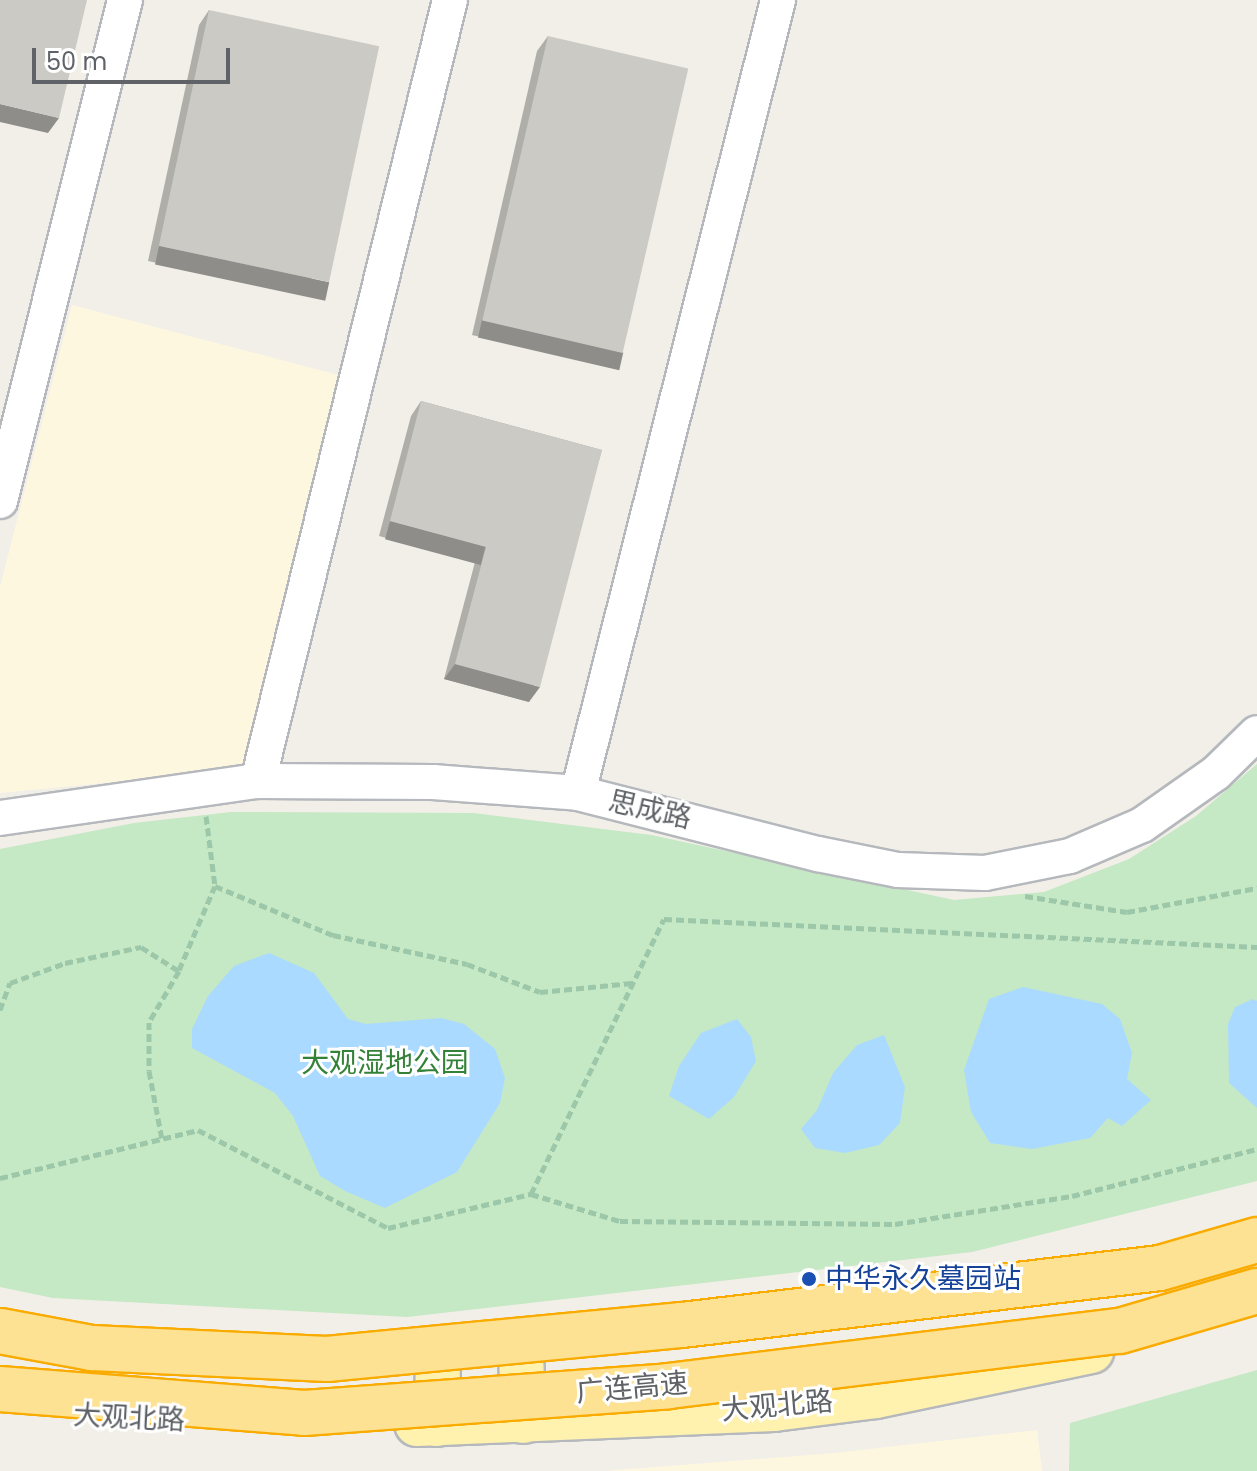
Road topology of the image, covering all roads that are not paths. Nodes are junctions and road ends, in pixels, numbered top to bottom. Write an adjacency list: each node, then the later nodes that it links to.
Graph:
1 (125, 0): 4 (street)
2 (450, 0): 6 (street)
3 (778, 0): 7 (street)
4 (0, 501)
5 (1257, 733): 7 (street, 思成路)
6 (258, 781): 7 (street, 思成路); 8 (street, 思成路)
7 (578, 793)
8 (0, 818)
9 (1257, 1240): 12 (highway, 广连高速, bridge); 14 (main road)
10 (1257, 1291): 15 (highway, 广连高速, bridge)
11 (1257, 1313): 17 (main road, 大观北路)
12 (0, 1329): 13 (main road)
13 (438, 1349): 14 (main road); 18 (main road)
14 (521, 1349): 17 (main road)
15 (0, 1389)
16 (0, 1410): 18 (main road, 大观北路)
17 (523, 1421): 18 (main road, 大观北路)
18 (437, 1424)

